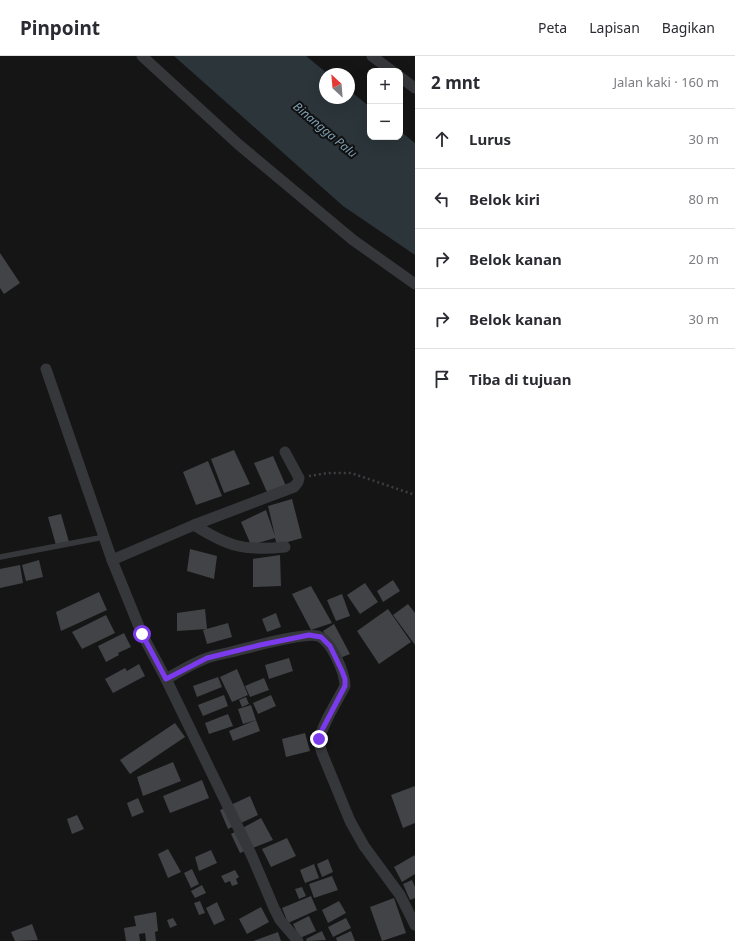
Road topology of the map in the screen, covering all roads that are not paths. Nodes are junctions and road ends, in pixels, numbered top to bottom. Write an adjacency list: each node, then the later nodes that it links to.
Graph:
1 (142, 56): 6 (street)
2 (372, 56): 3 (street)
3 (388, 68)
4 (403, 79): 5 (street)
5 (415, 88)
6 (415, 284)
7 (46, 369): 10 (street)
8 (285, 452): 9 (street)
9 (194, 525): 11 (street); 13 (street)
10 (105, 537): 12 (lane); 13 (street)
11 (285, 547)
12 (0, 557)
13 (112, 560): 14 (street)
14 (166, 679): 15 (street); 16 (street)
15 (415, 925)
16 (298, 941)

